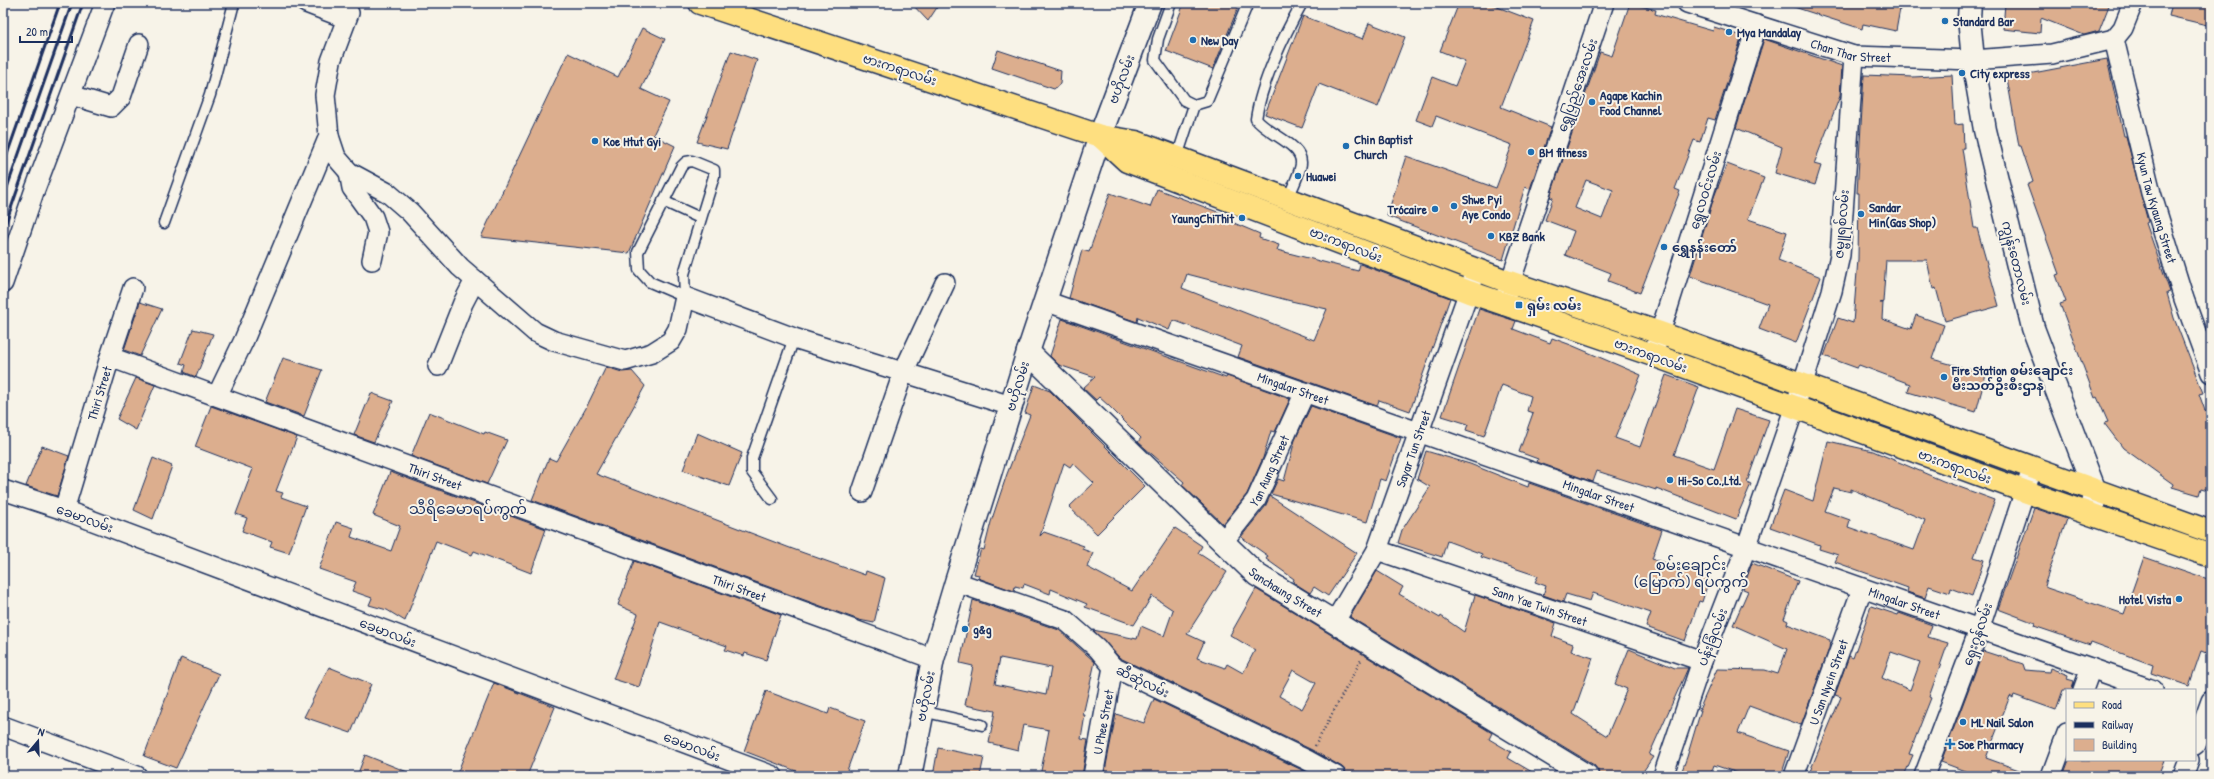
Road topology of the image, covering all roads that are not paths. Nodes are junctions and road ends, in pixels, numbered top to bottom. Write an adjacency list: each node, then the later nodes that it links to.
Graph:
1 (105, 3): 19 (street)
2 (234, 3): 28 (lane)
3 (306, 3): 13 (street)
4 (700, 3): 22 (main road, ဗားကရာလမ်း)
5 (1150, 3): 22 (street, ဗဟိုလမ်း)
6 (1172, 3): 20 (lane)
7 (1248, 3): 20 (lane)
8 (1302, 3): 26 (lane)
9 (1604, 3): 32 (street, ရွှေပြည်အေးလမ်း)
10 (1687, 3): 14 (street, Chan Thar Street)
11 (1970, 3): 18 (street, ကျွန်းတောလမ်း)
12 (2133, 3): 15 (street)
13 (351, 8): 21 (street)
14 (1757, 25): 17 (street, Chan Thar Street); 40 (street, ရွှေလဝင်းလမ်း)
15 (2114, 39): 18 (street, Chan Thar Street); 47 (street, Kyun Taw Kyaung Street)
16 (139, 44): 19 (street)
17 (1854, 56): 18 (street, Chan Thar Street); 48 (street, ဇမ္ဗူရစ်လမ်း)
18 (1973, 60): 59 (street, ကျွန်းတောလမ်း)
19 (71, 95): 33 (street)
20 (1194, 105): 23 (lane)
21 (330, 136): 24 (street); 50 (street)
22 (1100, 136): 23 (main road, ဗားကရာလမ်း); 26 (main road, ဗားကရာလမ်း); 38 (street, ဗဟိုလမ်း)
23 (1177, 157): 26 (main road, ဗားကရာလမ်း)
24 (349, 172): 29 (street); 31 (street)
25 (664, 201): 27 (lane); 27 (lane); 37 (lane)
26 (1284, 209): 30 (main road, ဗားကရာလမ်း); 36 (main road, ဗားကရာလမ်း)
27 (700, 218): 37 (lane)
28 (164, 223)
29 (372, 260)
30 (1476, 270): 32 (main road, ဗားကရာလမ်း); 36 (street, Sayar Tun Street)
31 (475, 280): 37 (street); 45 (street)
32 (1509, 282): 39 (street, ရွှေပြည်အေးလမ်း); 40 (main road, ဗားကရာလမ်း)
33 (3, 283)
34 (945, 283): 46 (street)
35 (133, 288): 44 (street)
36 (1469, 292): 39 (main road, ဗားကရာလမ်း); 53 (street, Sayar Tun Street)
37 (685, 297): 41 (street)
38 (1045, 301): 42 (street, ဗဟိုလမ်း); 49 (street, Mingalar Street)
39 (1503, 304): 43 (main road, ဗားကရာလမ်း)
40 (1660, 333): 43 (street, ရွှေလဝင်းလမ်း); 48 (main road, ဗားကရာလမ်း)
41 (794, 338): 46 (street); 61 (lane)
42 (1028, 352): 51 (street, ဗဟိုလမ်း); 65 (street, Sanchaung Street)
43 (1653, 356): 52 (main road, ဗားကရာလမ်း)
44 (110, 357): 50 (street, Thiri Street); 62 (street, Thiri Street)
45 (438, 366)
46 (903, 373): 51 (street); 60 (street)
47 (2211, 373)
48 (1802, 386): 52 (street, ဇမ္ဗူရစ်လမ်း); 54 (main road, ဗားကရာလမ်း)
49 (1305, 392): 53 (street, Mingalar Street); 65 (street, Yan Aung Street)
50 (217, 396): 73 (street, Thiri Street)
51 (1011, 406): 69 (street, ဗဟိုလမ်း)
52 (1794, 408): 55 (main road, ဗားကရာလမ်း); 66 (street, ပန်းခြံလမ်း)
53 (1419, 431): 66 (street, Mingalar Street); 67 (street, Sayar Tun Street)
54 (1929, 431): 55 (main road); 56 (main road, ဗားကရာလမ်း)
55 (1922, 454): 58 (main road, ဗားကရာလမ်း)
56 (2032, 469): 58 (street, ရှေးဂွန်လမ်း); 59 (main road, ဗားကရာလမ်း)
57 (3, 490): 62 (street, ခေမာလမ်း)
58 (2024, 491): 63 (main road, ဗားကရာလမ်း); 72 (street, ရှေးဂွန်လမ်း)
59 (2095, 491): 63 (street, ကျွန်းတောလမ်း); 64 (main road, ဗားကရာလမ်း)
60 (862, 492)
61 (772, 499)
62 (64, 510): 87 (street, ခေမာလမ်း)
63 (2092, 514): 68 (main road, ဗားကရာလမ်း)
64 (2211, 532)
65 (1222, 543): 71 (street, Sanchaung Street)
66 (1746, 548): 70 (street, Mingalar Street); 74 (street, ပန်းခြံလမ်း)
67 (1377, 550): 71 (street, Sayar Tun Street); 74 (street, Sann Yae Twin Street)
68 (2211, 556)
69 (956, 582): 73 (street, ဗဟိုလမ်း); 75 (street, ဆီဆုံလမ်း)
70 (1862, 589): 72 (street, Mingalar Street); 93 (street, U San Nyein Street)
71 (1335, 622): 91 (street, Sanchaung Street)
72 (1979, 630): 76 (street, Mingalar Street); 94 (street, ရှေးဂွန်လမ်း)
73 (933, 660): 80 (street, ဗဟိုလမ်း)
74 (1702, 661): 92 (street, ပန်းခြံလမ်း)
75 (1113, 667): 89 (street, U Phee Street); 90 (street, ဆီဆုံလမ်း)
76 (2092, 668): 77 (street); 78 (street, Mingalar Street)
77 (2083, 689)
78 (2150, 689)
79 (2205, 705): 84 (street)
80 (922, 711): 81 (lane); 88 (street, ဗဟိုလမ်း)
81 (982, 725)
82 (3, 726): 86 (street)
83 (2066, 736): 95 (street)
84 (2196, 741)
85 (2189, 761): 96 (street)
86 (137, 776)
87 (773, 776)
88 (910, 776)
89 (1094, 776)
90 (1336, 776)
91 (1587, 776)
92 (1663, 776)
93 (1794, 776)
94 (1924, 776)
95 (2051, 776)
96 (2183, 776)

